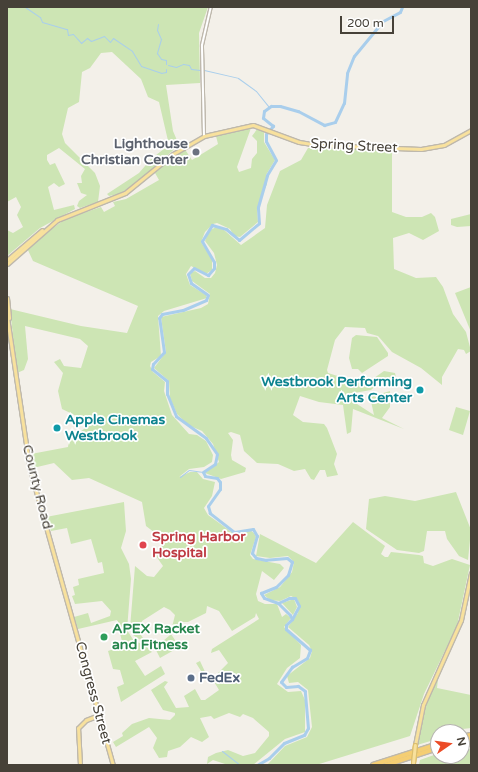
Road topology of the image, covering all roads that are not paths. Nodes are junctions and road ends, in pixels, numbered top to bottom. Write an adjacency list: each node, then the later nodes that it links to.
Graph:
1 (211, 7): 3 (street)
2 (471, 130): 3 (main road, Spring Street)
3 (204, 136): 4 (main road, Spring Street)
4 (47, 227): 5 (main road, Spring Street); 6 (main road, Spring Street)
5 (7, 260)
6 (7, 264)
7 (7, 298): 9 (main road, County Road)
8 (7, 317): 9 (main road, County Road)
9 (9, 327): 11 (main road, County Road)
10 (471, 572): 15 (main road, bridge)
11 (74, 622): 12 (main road, Congress Street)
12 (99, 715): 16 (main road); 17 (main road, Congress Street)
13 (430, 747): 18 (highway)
14 (430, 751): 19 (highway)
15 (412, 764)
16 (80, 765)
17 (113, 765)
18 (373, 765)
19 (386, 765)

